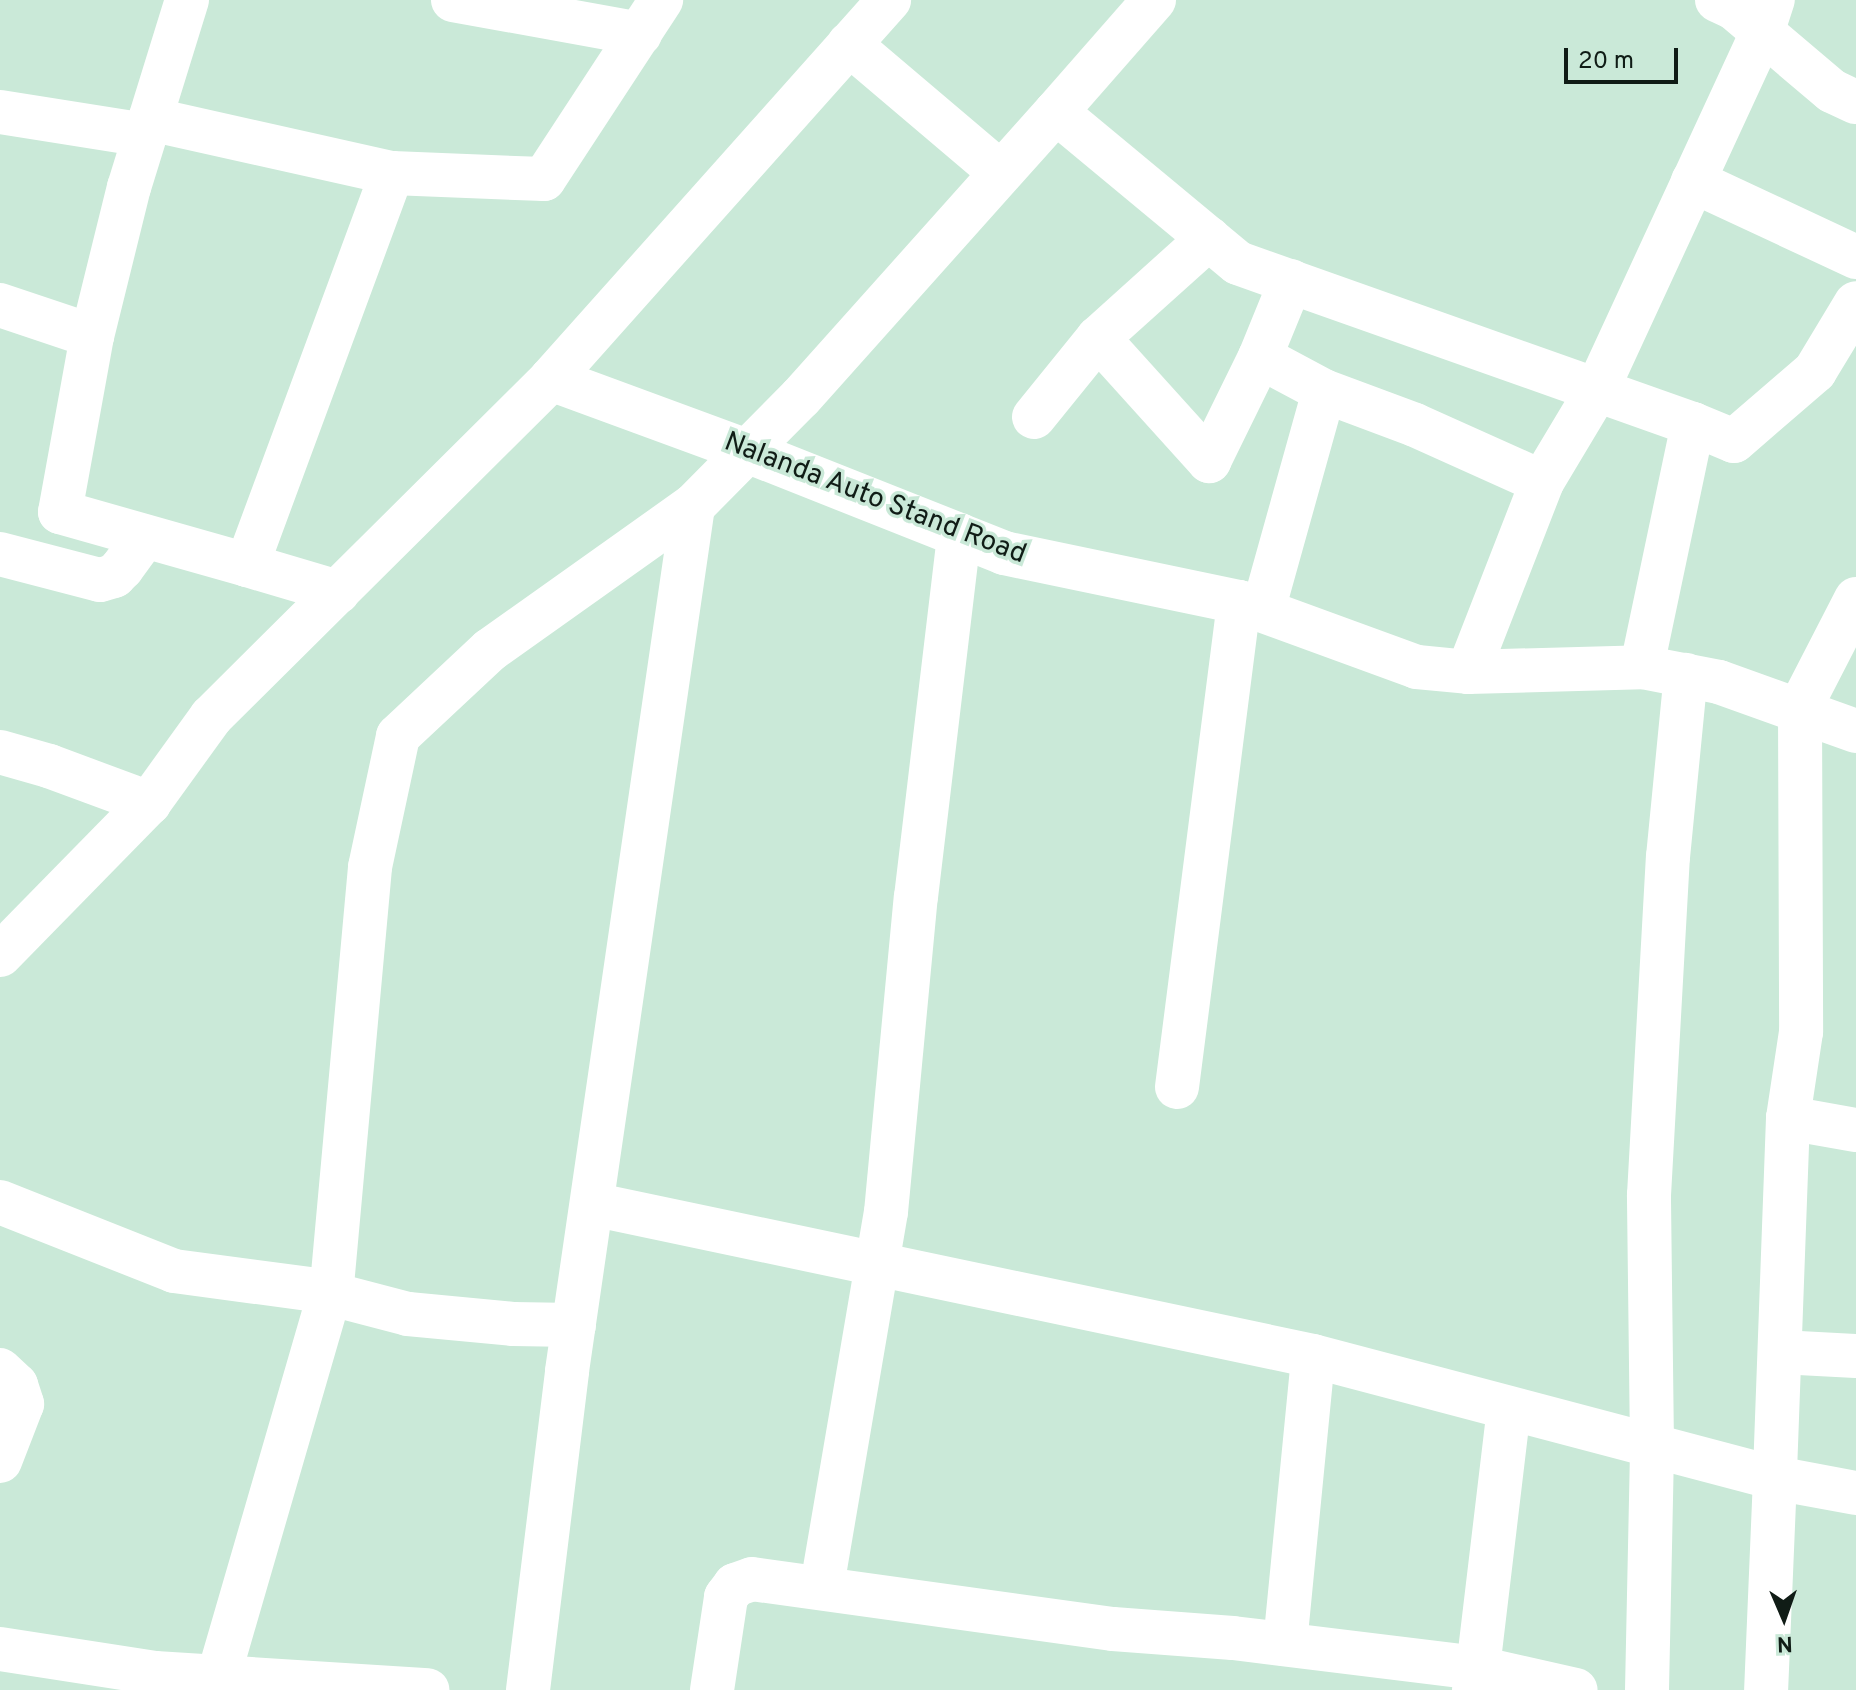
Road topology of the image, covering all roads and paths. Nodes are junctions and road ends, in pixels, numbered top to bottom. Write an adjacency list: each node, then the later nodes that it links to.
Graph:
1 (187, 0): 12 (street)
2 (453, 0): 7 (street)
3 (889, 0): 8 (street)
4 (1154, 0): 11 (street)
5 (1717, 0): 6 (street)
6 (1768, 16): 9 (street); 15 (street)
7 (651, 17): 13 (street)
8 (849, 44): 14 (street); 24 (street)
9 (1856, 102)
10 (0, 112): 12 (street)
11 (1056, 112): 14 (street); 16 (street)
12 (148, 127): 13 (street); 21 (street)
13 (392, 173): 35 (street)
14 (1001, 173): 29 (street)
15 (1693, 181): 17 (street); 25 (street)
16 (1209, 238): 18 (street); 22 (street)
17 (1856, 257)
18 (1291, 281): 23 (street); 25 (street)
19 (1856, 303): 28 (street)
20 (0, 305): 21 (street)
21 (92, 336): 33 (street)
22 (1098, 338): 23 (street); 27 (street)
23 (1260, 357): 26 (street)
24 (551, 379): 29 (street, Nalanda Auto Stand Road); 36 (street)
25 (1597, 390): 28 (street); 30 (street)
26 (1324, 391): 30 (street); 38 (street)
27 (1034, 417)
28 (1693, 424): 39 (street)
29 (747, 451): 31 (street); 32 (street, Nalanda Auto Stand Road)
30 (1542, 482): 40 (street)
31 (693, 506): 51 (street); 53 (street)
32 (959, 535): 38 (street, Nalanda Auto Stand Road); 52 (street)
33 (145, 536): 34 (street); 35 (street)
34 (0, 554)
35 (247, 565): 36 (street)
36 (338, 592): 45 (street)
37 (1856, 599): 42 (street)
38 (1251, 606): 40 (street, Nalanda Auto Stand Road); 47 (street)
39 (1642, 667): 40 (street, Nalanda Auto Stand Road); 41 (street, Nalanda Auto Stand Road)
40 (1468, 672)
41 (1686, 675): 42 (street, Nalanda Auto Stand Road); 60 (street)
42 (1800, 708): 43 (street, Nalanda Auto Stand Road); 48 (street)
43 (1856, 731)
44 (0, 752): 45 (street)
45 (149, 803): 46 (street)
46 (0, 955)
47 (1177, 1087)
48 (1788, 1118): 49 (street); 55 (street)
49 (1856, 1130)
50 (0, 1202): 53 (street)
51 (592, 1204): 52 (street); 54 (street)
52 (875, 1264): 56 (street); 64 (street)
53 (329, 1295): 54 (street); 67 (street)
54 (574, 1325): 70 (street)
55 (1780, 1352): 57 (street); 62 (street)
56 (1313, 1356): 59 (street); 65 (street)
57 (1856, 1356)
58 (0, 1370): 61 (street)
59 (1509, 1409): 60 (street); 68 (street)
60 (1652, 1446): 62 (street); 73 (street)
61 (0, 1461)
62 (1775, 1478): 63 (street); 74 (street)
63 (1856, 1493)
64 (822, 1586): 65 (street); 71 (street)
65 (1285, 1644): 68 (street)
66 (0, 1649): 67 (street)
67 (218, 1678): 69 (street)
68 (1476, 1679): 72 (street)
69 (407, 1689)
70 (528, 1690)
71 (712, 1690)
72 (1576, 1690)
73 (1647, 1690)
74 (1766, 1690)

